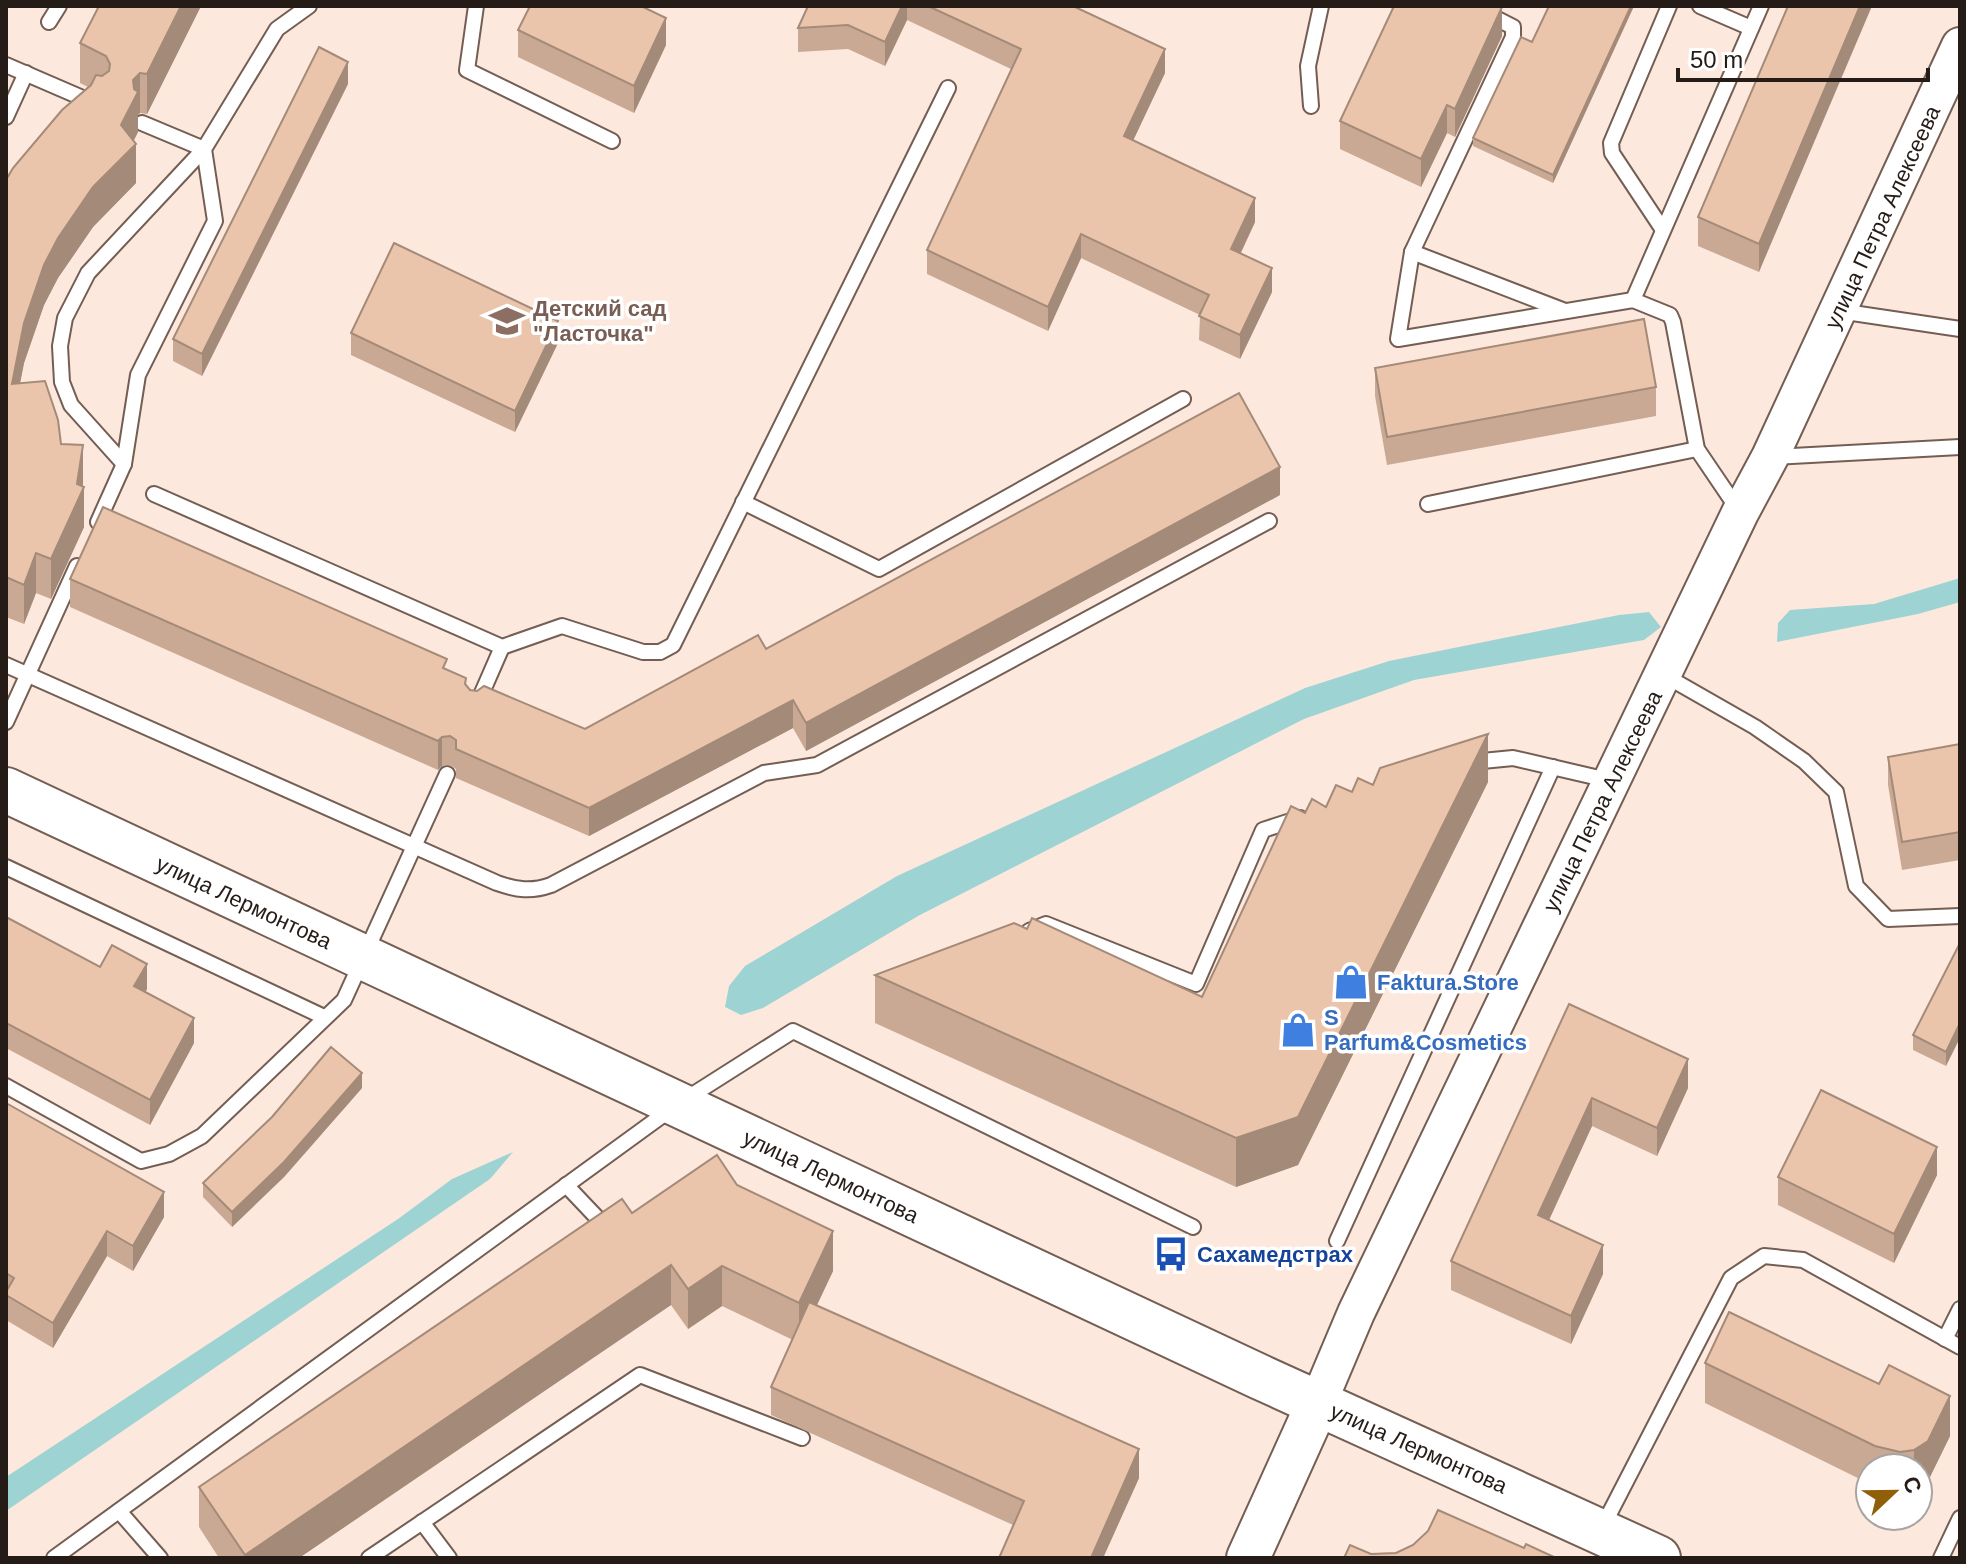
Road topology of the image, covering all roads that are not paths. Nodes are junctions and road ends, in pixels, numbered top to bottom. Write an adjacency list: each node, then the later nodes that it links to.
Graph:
1 (59, 6): 9 (lane)
2 (309, 6): 20 (lane)
3 (476, 6): 19 (lane)
4 (1321, 6): 16 (lane)
5 (1472, 6): 22 (lane)
6 (1669, 6): 21 (lane)
7 (1700, 6): 10 (lane)
8 (1761, 6): 10 (lane)
9 (49, 22)
10 (1751, 28): 21 (lane)
11 (1960, 46): 25 (street, улица Петра Алексеева)
12 (6, 65): 13 (lane)
13 (26, 73): 15 (lane); 17 (lane)
14 (948, 88): 33 (lane)
15 (100, 106)
16 (1311, 106)
17 (6, 117)
18 (142, 123): 20 (lane)
19 (612, 141)
20 (204, 149): 31 (lane); 31 (lane)
21 (1663, 230): 23 (lane)
22 (1412, 252): 24 (lane); 24 (lane)
23 (1633, 300): 24 (lane); 29 (lane)
24 (1565, 311)
25 (1838, 311): 26 (lane); 30 (street, улица Петра Алексеева)
26 (1960, 329)
27 (1183, 399): 33 (lane)
28 (1960, 447): 30 (lane)
29 (1697, 449): 34 (lane); 35 (lane)
30 (1770, 457): 35 (street, улица Петра Алексеева)
31 (124, 464): 39 (lane)
32 (154, 494): 37 (lane)
33 (743, 502): 37 (lane)
34 (1428, 504)
35 (1740, 513): 40 (street, улица Петра Алексеева)
36 (1269, 521): 49 (lane)
37 (502, 647): 41 (lane)
38 (6, 665): 39 (lane)
39 (28, 674): 42 (lane); 49 (lane)
40 (1663, 674): 46 (street, улица Петра Алексеева); 51 (lane)
41 (475, 710)
42 (6, 722)
43 (1553, 767): 44 (lane); 46 (lane); 60 (lane)
44 (1451, 769)
45 (447, 774): 49 (lane)
46 (1612, 781): 64 (street, улица Петра Алексеева)
47 (6, 790): 53 (main road, улица Лермонтова)
48 (1321, 811): 52 (lane)
49 (414, 846): 53 (lane)
50 (6, 867): 54 (lane)
51 (1960, 916)
52 (1018, 935)
53 (363, 957): 54 (lane); 56 (main road, улица Лермонтова)
54 (324, 1017): 55 (lane)
55 (6, 1086)
56 (678, 1104): 57 (lane); 59 (lane); 64 (main road, улица Лермонтова)
57 (566, 1185): 58 (lane); 66 (lane)
58 (628, 1220)
59 (1193, 1227)
60 (1337, 1241)
61 (1960, 1309): 62 (lane)
62 (1945, 1339): 63 (lane); 69 (lane)
63 (1960, 1347)
64 (1318, 1403): 69 (main road, улица Лермонтова); 74 (main road, улица Петра Алексеева)
65 (802, 1438): 68 (lane)
66 (119, 1511): 70 (lane); 71 (lane)
67 (1960, 1518): 76 (lane)
68 (422, 1522): 72 (lane); 73 (lane)
69 (1600, 1530): 75 (main road, улица Лермонтова)
70 (54, 1558)
71 (160, 1558)
72 (369, 1558)
73 (449, 1558)
74 (1248, 1558)
75 (1658, 1558)
76 (1941, 1558)

